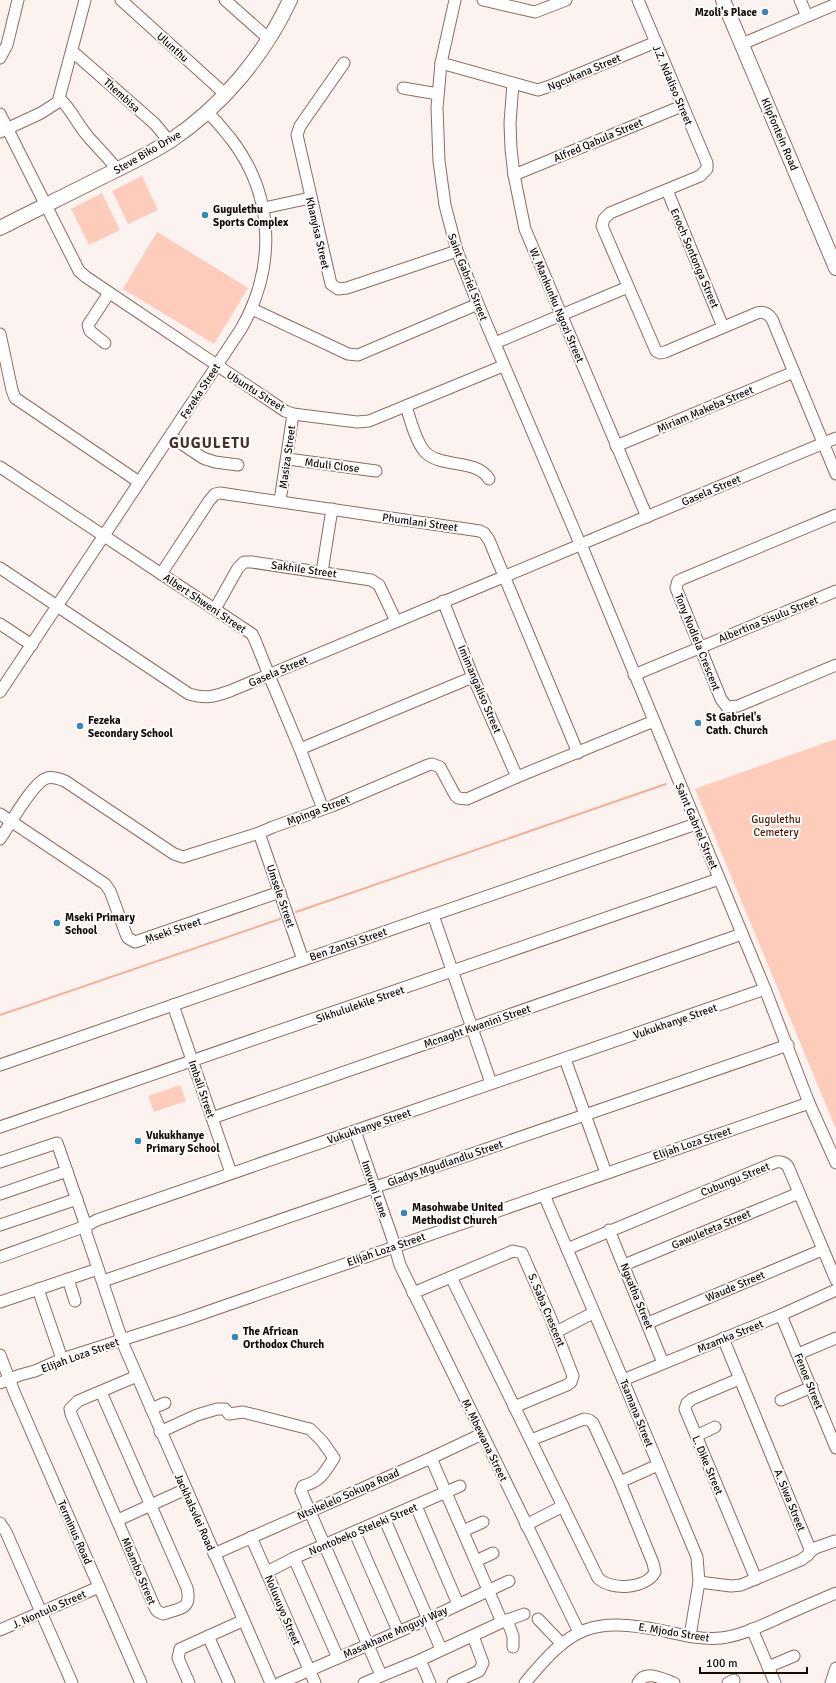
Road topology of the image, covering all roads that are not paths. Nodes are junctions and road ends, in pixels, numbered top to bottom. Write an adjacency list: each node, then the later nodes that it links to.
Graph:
1 (18, 0): 18 (street)
2 (85, 0): 17 (street)
3 (121, 0): 23 (street, Ulunthu)
4 (225, 0): 14 (street)
5 (290, 0): 14 (main road, Steve Biko Drive)
6 (455, 0): 20 (street, Saint Gabriel Street)
7 (483, 0): 8 (street)
8 (566, 0)
9 (638, 0): 15 (street, J.Z. Ndaliso Street)
10 (723, 0): 16 (main road, Klipfontein Road)
11 (800, 0): 13 (street)
12 (836, 4): 13 (street)
13 (807, 16): 16 (street)
14 (269, 38): 23 (main road, Steve Biko Drive)
15 (656, 42): 21 (street, Ngcukana Street); 26 (street, J.Z. Ndaliso Street)
16 (742, 44): 39 (main road, Klipfontein Road)
17 (72, 51): 25 (street); 30 (street, Thembisa)
18 (0, 58)
19 (344, 63): 34 (street, Khanyisa Street)
20 (441, 63): 21 (street, Ngcukana Street); 24 (street, Saint Gabriel Street)
21 (513, 83): 32 (street, W. Mankunku Ngozi Street)
22 (403, 88): 24 (street)
23 (225, 94): 27 (main road, Steve Biko Drive)
24 (438, 94): 38 (street, Saint Gabriel Street)
25 (60, 98): 29 (street); 31 (street)
26 (682, 106): 32 (street, Alfred Qabula Street); 33 (street, J.Z. Ndaliso Street)
27 (207, 112): 30 (main road, Steve Biko Drive); 36 (street, Fezeka Street)
28 (0, 114): 29 (street, Ubuntu Street)
29 (4, 131): 35 (street, Ubuntu Street)
30 (169, 141): 31 (main road, Steve Biko Drive)
31 (117, 170): 35 (main road, Steve Biko Drive)
32 (514, 175): 44 (street, W. Mankunku Ngozi Street)
33 (667, 190): 40 (street); 45 (street, Enoch Sontonga Street)
34 (310, 198): 36 (street); 38 (street, Khanyisa Street)
35 (45, 205): 37 (main road, Steve Biko Drive); 41 (street, Ubuntu Street)
36 (264, 208): 43 (street, Fezeka Street)
37 (0, 228)
38 (456, 251): 42 (street, Saint Gabriel Street)
39 (836, 268)
40 (628, 287): 44 (street); 45 (street)
41 (109, 293): 47 (street); 49 (street, Ubuntu Street)
42 (478, 304): 43 (street); 48 (street, Saint Gabriel Street)
43 (252, 310): 49 (street, Fezeka Street)
44 (561, 315): 48 (street); 57 (street, W. Mankunku Ngozi Street)
45 (724, 326): 51 (street)
46 (0, 334): 64 (street)
47 (105, 343)
48 (494, 343): 50 (street, Saint Gabriel Street)
49 (216, 366): 53 (street, Ubuntu Street); 54 (street, Fezeka Street)
50 (503, 366): 52 (street, Ubuntu Street); 70 (street, Saint Gabriel Street)
51 (794, 372): 56 (street); 57 (street, Miriam Makeba Street)
52 (406, 406): 53 (street, Ubuntu Street); 63 (street)
53 (293, 414): 58 (street, Masiza Street)
54 (170, 436): 59 (street); 64 (street, Fezeka Street)
55 (836, 438): 56 (street, Gasela Street)
56 (824, 443): 62 (street); 68 (street, Gasela Street)
57 (616, 446): 68 (street, W. Mankunku Ngozi Street)
58 (288, 459): 61 (street, Mduli Close); 65 (street, Masiza Street)
59 (238, 465)
60 (0, 467): 69 (street, Albert Shweni Street)
61 (376, 470)
62 (836, 474)
63 (489, 480)
64 (139, 482): 69 (street, Fezeka Street)
65 (280, 501): 66 (street, Phumlani Street); 73 (street, Phumlani Street)
66 (332, 509): 72 (street); 74 (street, Phumlani Street)
67 (836, 515): 82 (street, Tony Nodlela Crescent)
68 (647, 517): 70 (street, Gasela Street)
69 (104, 535): 73 (street, Albert Shweni Street); 77 (street, Fezeka Street)
70 (580, 544): 74 (street, Gasela Street); 85 (street, Saint Gabriel Street)
71 (0, 568): 77 (street, Gasela Street)
72 (322, 572): 78 (street, Sakhile Street); 79 (street, Sakhile Street)
73 (161, 574): 78 (street, Albert Shweni Street)
74 (504, 576): 76 (street, Gasela Street); 90 (street, Phumlani Street)
75 (836, 591): 82 (street, Albertina Sisulu Street)
76 (443, 601): 79 (street, Gasela Street); 86 (street, Imimangaliso Street)
77 (57, 605): 81 (street, Fezeka Street); 84 (street, Gasela Street)
78 (215, 609): 84 (street, Albert Shweni Street)
79 (396, 621): 84 (street, Gasela Street)
80 (0, 624): 81 (street)
81 (32, 645): 87 (street, Fezeka Street)
82 (700, 647): 83 (street, Tony Nodlela Crescent); 85 (street, Albertina Sisulu Street)
83 (836, 665)
84 (269, 674): 89 (street, Albert Shweni Street)
85 (634, 675): 88 (street, Saint Gabriel Street)
86 (473, 677): 89 (street); 91 (street, Imimangaliso Street)
87 (0, 692)
88 (654, 721): 90 (street, Mpinga Street); 95 (street, Saint Gabriel Street)
89 (300, 749): 92 (street, Albert Shweni Street)
90 (578, 753): 91 (street, Mpinga Street)
91 (517, 777): 92 (street, Mpinga Street)
92 (323, 809): 96 (street, Mpinga Street)
93 (0, 814): 94 (street, Mseki Street)
94 (12, 822): 96 (street, Mpinga Street); 97 (street, Mpinga Street); 99 (street, Mseki Street)
95 (696, 824): 98 (street, Saint Gabriel Street); 100 (street, Ben Zantsi Street)
96 (258, 833): 99 (street, Umsele Street)
97 (0, 839)
98 (719, 879): 101 (street, Saint Gabriel Street); 103 (street, Sikhululekile Street)
99 (280, 892): 102 (street, Umsele Street)
100 (433, 915): 102 (street, Ben Zantsi Street); 103 (street)
101 (742, 934): 104 (street, Saint Gabriel Street); 106 (street, Mcnaght Kwanini Street)
102 (303, 960): 105 (street, Ben Zantsi Street)
103 (452, 971): 106 (street); 109 (street, Sikhululekile Street)
104 (765, 989): 107 (street, Saint Gabriel Street); 108 (street, Vukukhanye Street)
105 (173, 1005): 109 (street, Imbali Street); 110 (street, Ben Zantsi Street)
106 (473, 1028): 111 (street); 114 (street, Mcnaght Kwanini Street)
107 (788, 1045): 112 (street, Saint Gabriel Street); 113 (street, Gladys Mgudlandlu Street)
108 (566, 1059): 111 (street, Vukukhanye Street); 113 (street)
109 (193, 1061): 114 (street, Imbali Street); 115 (street, Sikhululekile Street)
110 (0, 1065)
111 (491, 1084): 116 (street, Vukukhanye Street)
112 (809, 1103): 118 (street, Saint Gabriel Street); 121 (street, Elijah Loza Street)
113 (585, 1114): 121 (street); 122 (street, Gladys Mgudlandlu Street)
114 (212, 1118): 120 (street, Imbali Street)
115 (0, 1128)
116 (355, 1131): 120 (street, Vukukhanye Street); 122 (street, Imvumi Lane)
117 (0, 1162): 119 (street)
118 (836, 1163)
119 (67, 1171): 124 (street); 126 (street)
120 (231, 1173): 128 (street, Vukukhanye Street)
121 (606, 1173): 125 (street, Elijah Loza Street)
122 (375, 1187): 130 (street, Imvumi Lane); 139 (street, Gladys Mgudlandlu Street)
123 (799, 1192): 129 (street, Cubungu Street); 132 (street, Cubungu Street); 134 (street, Gawuleteta Street)
124 (0, 1194)
125 (544, 1195): 130 (street, Elijah Loza Street); 131 (street, Tsamana Street)
126 (77, 1199): 127 (street); 128 (street)
127 (0, 1225)
128 (86, 1226): 133 (street, Vukukhanye Street); 135 (street)
129 (609, 1230): 131 (street, Cubungu Street); 134 (street, Ngxatha Street)
130 (394, 1247): 142 (street, M. Mbewana Street); 151 (street, Elijah Loza Street)
131 (567, 1249): 145 (street, Tsamana Street)
132 (822, 1250): 138 (street, Cubungu Street); 147 (street, Waude Street)
133 (0, 1257)
134 (624, 1265): 147 (street, Ngxatha Street)
135 (98, 1268): 137 (street); 139 (street)
136 (451, 1277): 142 (street, S. Saba Crescent); 148 (street, S. Saba Crescent); 164 (street)
137 (68, 1279): 140 (street); 143 (street)
138 (836, 1280)
139 (103, 1281): 151 (street)
140 (38, 1289): 144 (street); 154 (street)
141 (836, 1290): 146 (street, Mzamka Street)
142 (413, 1293): 168 (street, M. Mbewana Street)
143 (75, 1301)
144 (0, 1302)
145 (593, 1313): 148 (street); 158 (street, Tsamana Street)
146 (781, 1315): 149 (street, Mzamka Street); 152 (street, Fenoe Street)
147 (648, 1323): 155 (street, Ngxatha Street)
148 (556, 1332): 164 (street, S. Saba Crescent)
149 (723, 1338): 155 (street, Mzamka Street); 157 (street, A. Siwa Street)
150 (836, 1338): 152 (street)
151 (122, 1339): 154 (street, Elijah Loza Street); 156 (street, Jackhalsvlei Road)
152 (798, 1354): 160 (street, Fenoe Street)
153 (0, 1355): 159 (street, Terminus Road)
154 (62, 1359): 159 (street, Elijah Loza Street)
155 (663, 1363): 158 (street, Mzamka Street)
156 (137, 1376): 161 (street, Mbambo Street); 165 (street, Jackhalsvlei Road)
157 (739, 1379): 169 (street, L. Dike Street); 193 (street, A. Siwa Street)
158 (623, 1380): 173 (street, Tsamana Street)
159 (4, 1382): 201 (street, Terminus Road)
160 (812, 1387): 162 (street); 171 (street, Fenoe Street)
161 (101, 1392): 178 (street, Mbambo Street); 182 (street, Mbambo Street)
162 (781, 1400)
163 (165, 1403): 165 (street)
164 (514, 1407): 170 (street)
165 (151, 1409): 167 (street, Jackhalsvlei Road)
166 (715, 1427): 169 (street)
167 (160, 1432): 176 (street, Jackhalsvlei Road); 181 (street)
168 (482, 1434): 172 (street, Ntsikelelo Sokupa Road); 186 (street, M. Mbewana Street)
169 (696, 1436): 198 (street, L. Dike Street)
170 (531, 1440): 174 (street); 180 (street)
171 (836, 1448)
172 (431, 1458): 177 (street); 181 (street, Ntsikelelo Sokupa Road)
173 (658, 1465): 174 (street); 200 (street, Tsamana Street)
174 (620, 1482): 180 (street)
175 (460, 1486): 177 (street, Nontobeko Steleki Street)
176 (186, 1489): 178 (street); 194 (street, Jackhalsvlei Road)
177 (445, 1493): 179 (street, Nontobeko Steleki Street); 187 (street)
178 (150, 1505): 182 (street); 182 (street, Mbambo Street)
179 (416, 1506): 183 (street, Nontobeko Steleki Street); 204 (street)
180 (563, 1506): 186 (street)
181 (309, 1511): 189 (street, Ntsikelelo Sokupa Road); 191 (street)
182 (118, 1520)
183 (385, 1520): 188 (street, Nontobeko Steleki Street); 207 (street)
184 (482, 1522): 187 (street)
185 (0, 1523): 205 (street)
186 (526, 1525): 214 (street, M. Mbewana Street)
187 (463, 1531): 196 (street)
188 (355, 1533): 191 (street, Nontobeko Steleki Street); 213 (street)
189 (251, 1537): 194 (street, Ntsikelelo Sokupa Road); 197 (street, Noluvuyo Street)
190 (835, 1541): 193 (street)
191 (324, 1546): 195 (street, Nontobeko Steleki Street); 218 (street)
192 (493, 1553): 196 (street)
193 (809, 1553): 198 (street)
194 (214, 1554): 209 (street, Jackhalsvlei Road)
195 (294, 1558): 197 (street, Nontobeko Steleki Street); 223 (street)
196 (476, 1561): 202 (street)
197 (267, 1572): 227 (street, Noluvuyo Street)
198 (756, 1579): 200 (street)
199 (509, 1581): 202 (street, Masakhane Mnguyi Way)
200 (699, 1582): 217 (street, Tsamana Street)
201 (99, 1587): 205 (street, J. Nontulo Street); 230 (street, Terminus Road)
202 (488, 1590): 204 (street, Masakhane Mnguyi Way); 210 (street)
203 (836, 1593): 211 (street, E. Mjodo Street)
204 (458, 1604): 207 (street, Masakhane Mnguyi Way)
205 (41, 1612): 212 (street, J. Nontulo Street); 229 (street)
206 (524, 1613): 210 (street)
207 (428, 1618): 213 (street, Masakhane Mnguyi Way); 221 (street)
208 (538, 1619): 219 (street)
209 (242, 1621): 215 (street); 233 (street, Jackhalsvlei Road)
210 (504, 1621): 216 (street); 220 (street)
211 (752, 1629): 217 (street, E. Mjodo Street); 225 (street)
212 (0, 1630)
213 (398, 1631): 218 (street, Masakhane Mnguyi Way)
214 (579, 1632): 217 (street, E. Mjodo Street); 219 (street, E. Mjodo Street)
215 (208, 1636): 231 (street); 232 (street)
216 (473, 1636): 221 (street); 238 (street)
217 (690, 1636)
218 (368, 1644): 223 (street, Masakhane Mnguyi Way); 228 (street)
219 (562, 1644): 239 (street, E. Mjodo Street)
220 (513, 1647)
221 (440, 1649): 224 (street)
222 (794, 1656): 225 (street)
223 (338, 1658): 227 (street, Masakhane Mnguyi Way)
224 (420, 1660): 228 (street); 237 (street)
225 (768, 1667): 242 (street)
226 (836, 1668): 243 (street)
227 (309, 1671): 234 (street, Masakhane Mnguyi Way); 235 (street, Noluvuyo Street)
228 (381, 1675): 236 (street)
229 (72, 1683)
230 (141, 1683)
231 (188, 1683)
232 (229, 1683)
233 (270, 1683)
234 (280, 1683)
235 (315, 1683)
236 (364, 1683)
237 (430, 1683)
238 (453, 1683)
239 (525, 1683)
240 (638, 1683): 241 (street)
241 (674, 1683)
242 (775, 1683)
243 (831, 1683)

